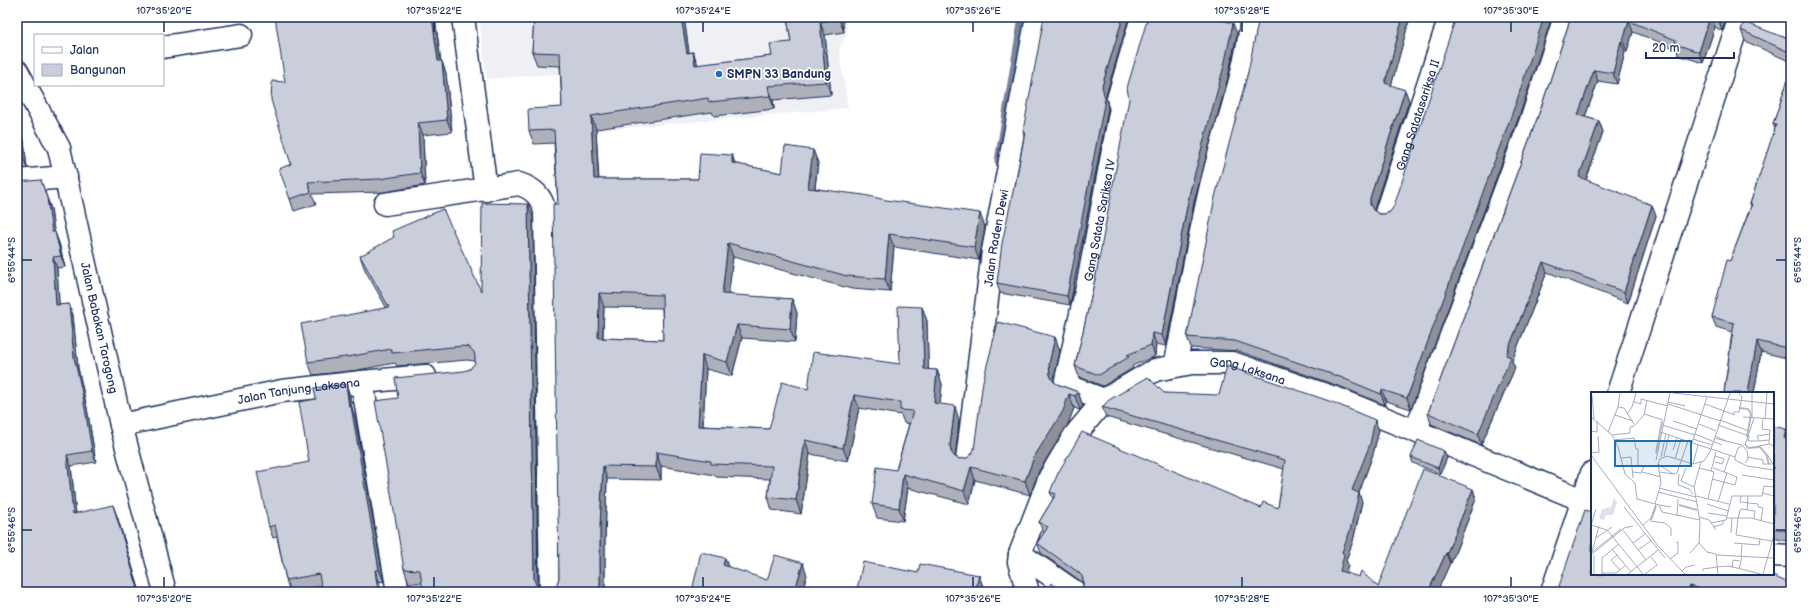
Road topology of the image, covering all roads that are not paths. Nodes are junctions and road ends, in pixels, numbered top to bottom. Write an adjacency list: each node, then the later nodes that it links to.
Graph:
1 (464, 17): 15 (street)
2 (1037, 17): 25 (street, Jalan Raden Dewi)
3 (1142, 17): 22 (street, Gang Satata Sariksa IV)
4 (1252, 17): 18 (street)
5 (1450, 17): 17 (street, Gang Satatasariksa II)
6 (1565, 17): 24 (street)
7 (1740, 17): 9 (street); 21 (street)
8 (241, 35): 10 (street)
9 (1791, 36)
10 (164, 47)
11 (34, 67): 12 (street)
12 (17, 70): 13 (street, Jalan Babakan Tarogong)
13 (66, 177): 14 (street); 23 (street, Jalan Babakan Tarogong)
14 (17, 180)
15 (486, 190): 16 (street); 33 (street)
16 (385, 204)
17 (1386, 213)
18 (1175, 366): 22 (street, Gang Laksana); 24 (street, Gang Laksana)
19 (445, 374): 20 (street)
20 (362, 382): 23 (street, Jalan Tanjung Laksana); 32 (street, Jalan Tanjung Laksana)
21 (1618, 392)
22 (1104, 400): 28 (street, Gang Laksana)
23 (121, 425): 31 (street, Jalan Babakan Tarogong)
24 (1416, 430): 27 (street, Gang Laksana)
25 (967, 460)
26 (1591, 479): 27 (street)
27 (1587, 503): 36 (street)
28 (1020, 554): 34 (street, Gang Laksana); 35 (street)
29 (1774, 554): 30 (street)
30 (1791, 556)
31 (165, 592)
32 (398, 592)
33 (551, 592)
34 (1028, 592)
35 (1075, 592)
36 (1552, 592)

